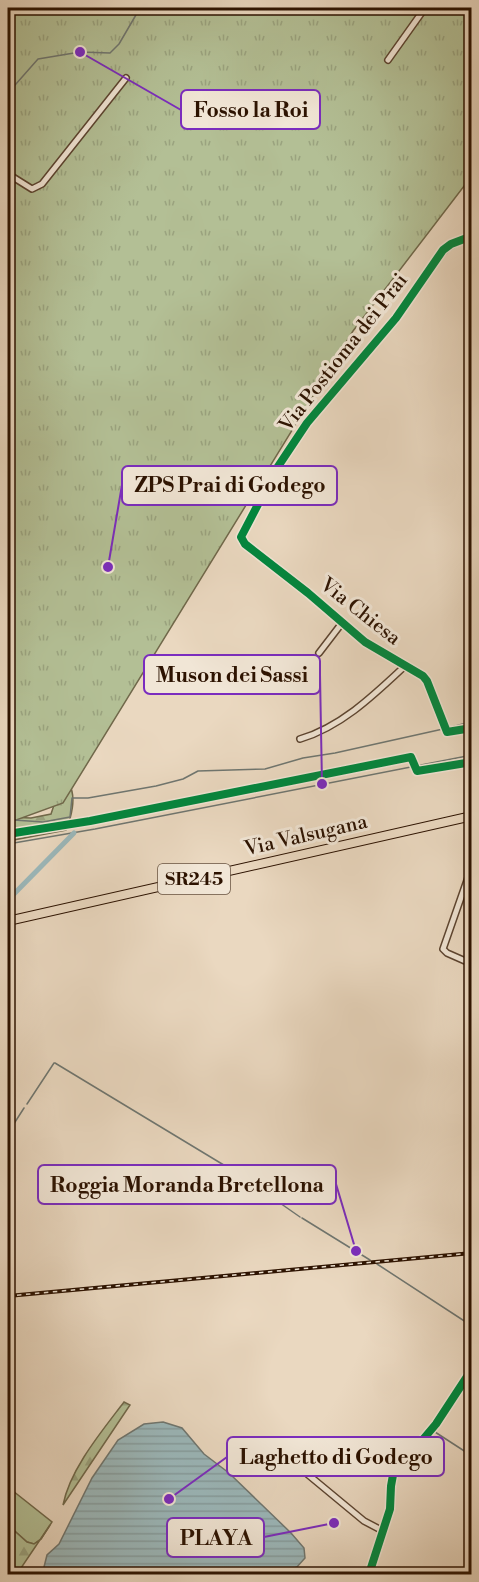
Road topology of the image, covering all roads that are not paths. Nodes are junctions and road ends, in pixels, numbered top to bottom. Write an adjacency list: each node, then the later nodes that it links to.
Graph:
1 (425, 8): 2 (street)
2 (388, 60)
3 (126, 78): 4 (street)
4 (8, 174)
5 (471, 236): 6 (street, Via Postioma dei Prai)
6 (241, 537): 7 (street, Via Chiesa)
7 (342, 623): 8 (street); 9 (street, Via Chiesa)
8 (319, 653)
9 (405, 666): 10 (street, Via Chiesa); 11 (street, Via Chiesa)
10 (471, 728)
11 (300, 739)
12 (471, 762): 13 (street)
13 (452, 765)
14 (471, 816): 18 (main road, Via Valsugana / SR245)
15 (471, 866): 16 (street)
16 (463, 893): 17 (street); 19 (street)
17 (471, 896)
18 (8, 921)
19 (471, 964)
20 (471, 1369): 22 (street)
21 (300, 1468): 22 (street)
22 (383, 1531): 23 (street)
23 (369, 1575)

